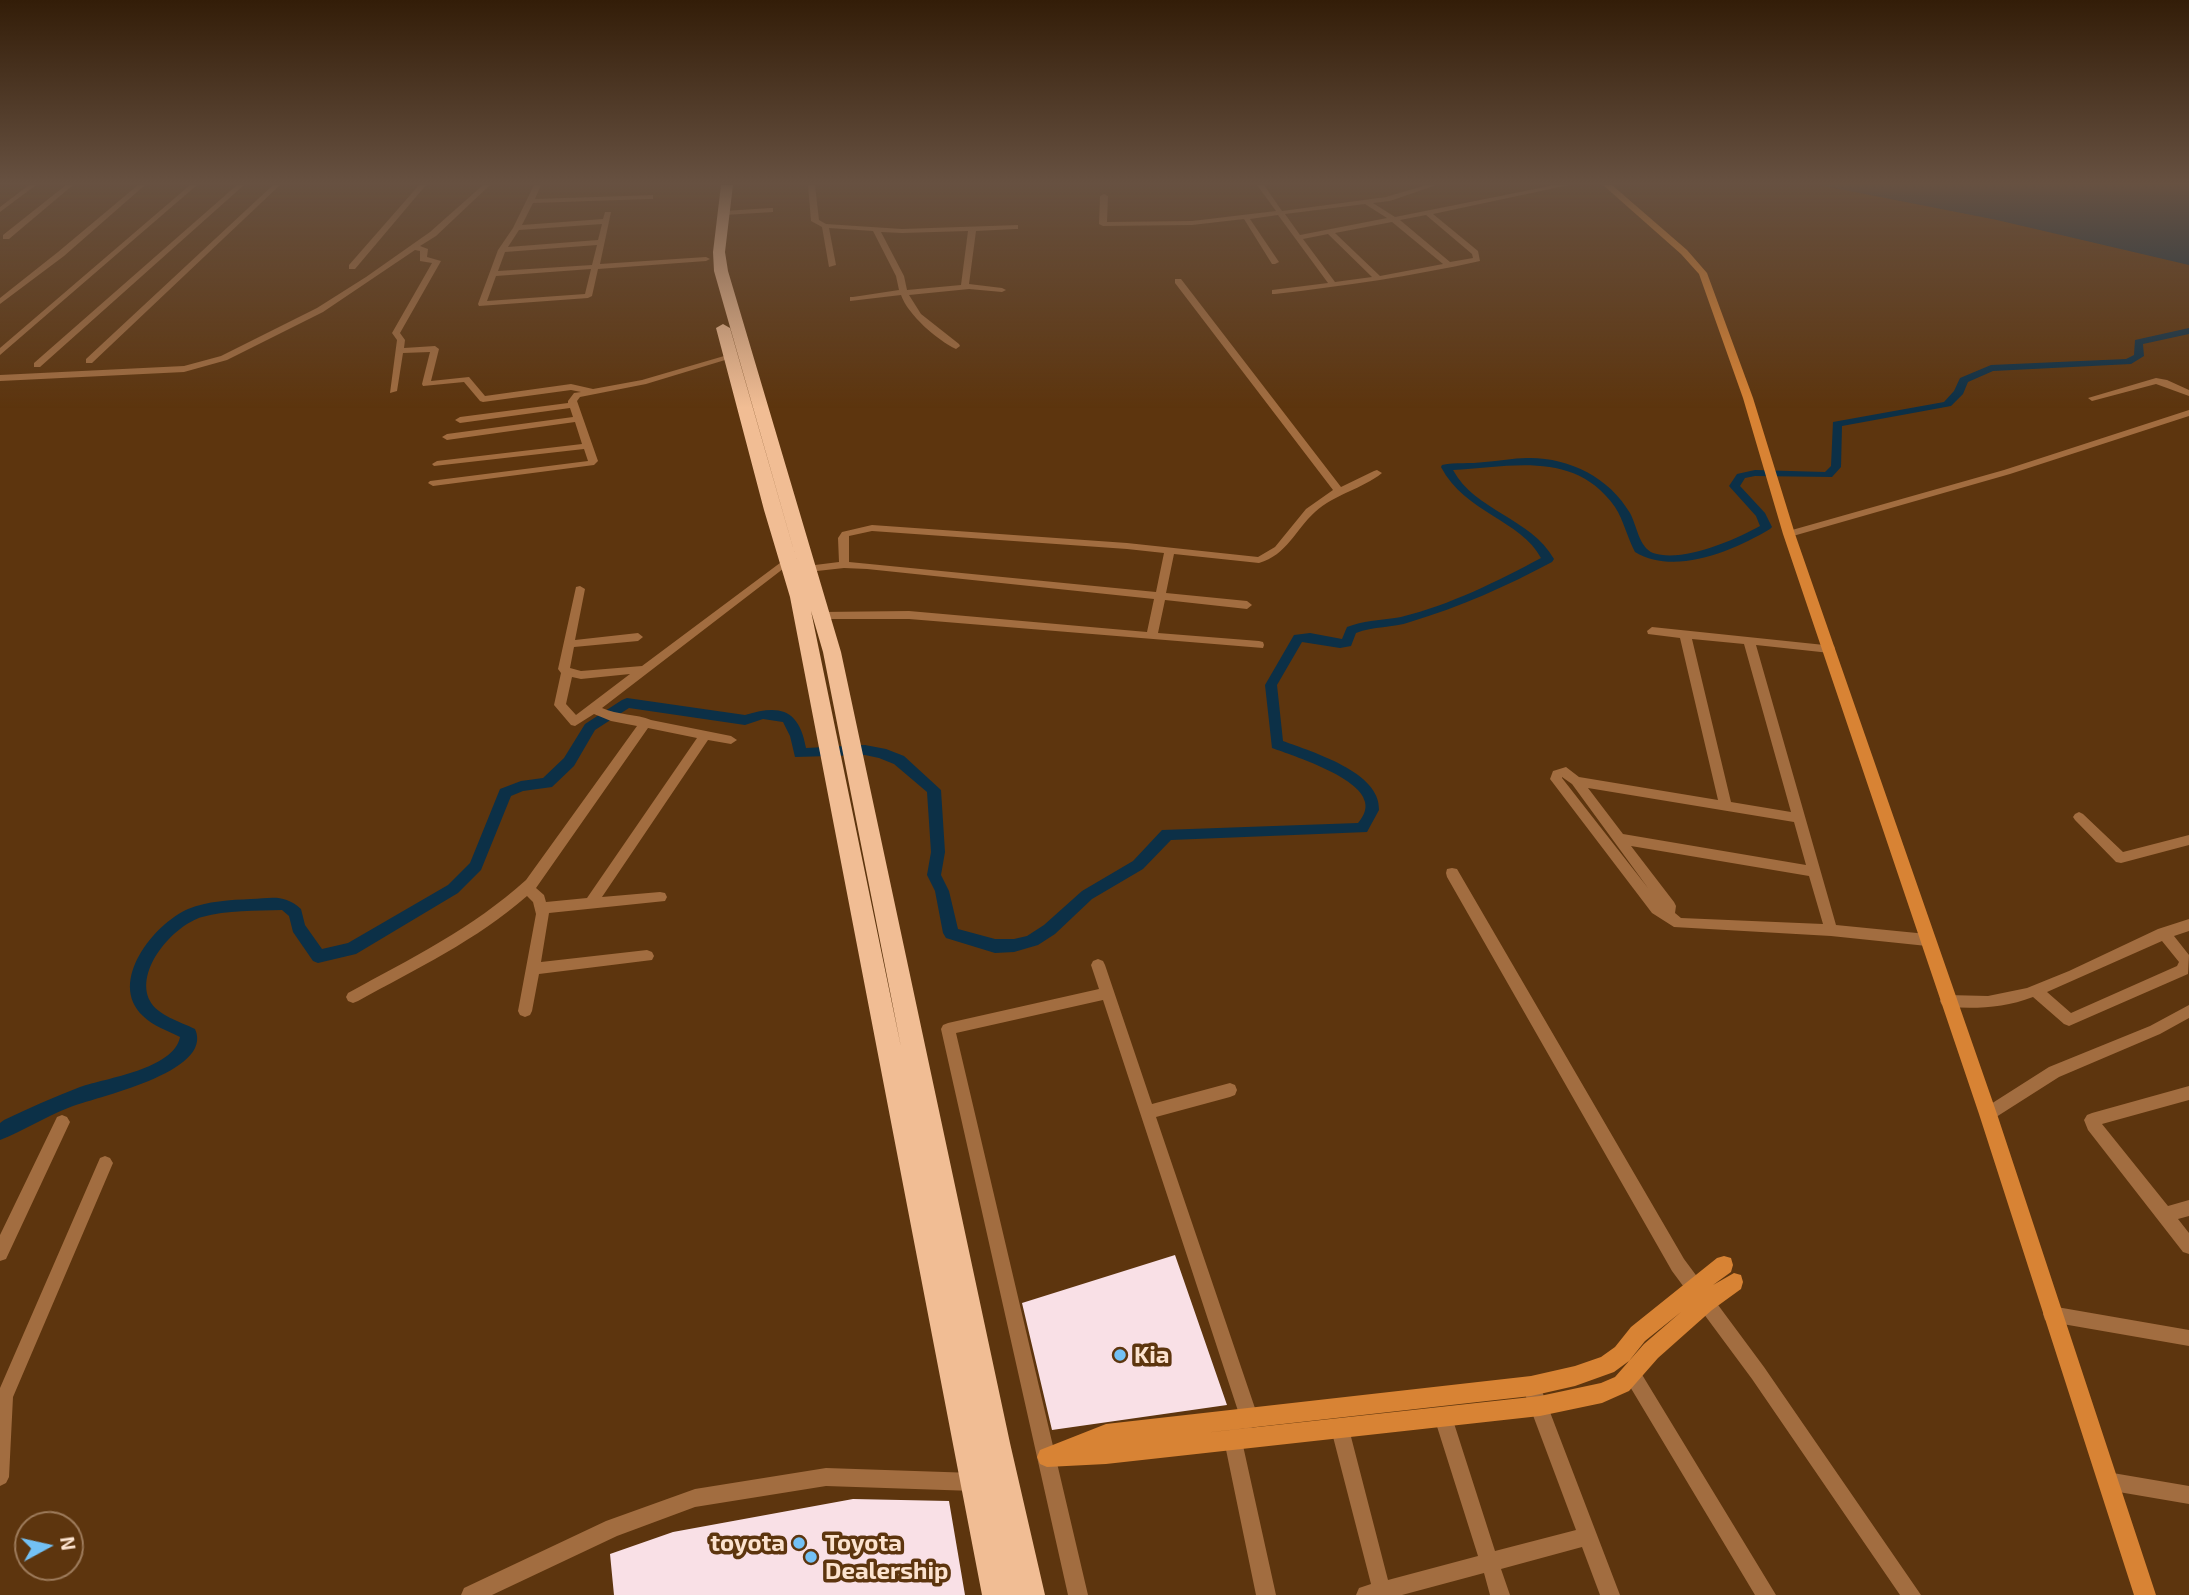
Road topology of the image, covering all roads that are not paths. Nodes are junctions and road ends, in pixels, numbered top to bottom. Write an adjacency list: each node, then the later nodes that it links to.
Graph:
1 (54, 259): 36 (street)
2 (108, 259): 39 (street)
3 (157, 259): 42 (street)
4 (197, 259): 41 (street)
5 (359, 259): 25 (street)
6 (396, 259): 43 (street)
7 (426, 259): 38 (street)
8 (498, 259): 27 (street)
9 (597, 259): 26 (street)
10 (700, 259): 26 (street)
11 (706, 259): 40 (highway)
12 (720, 259): 61 (highway)
13 (831, 259): 23 (street)
14 (891, 259): 34 (street)
15 (967, 259): 31 (street)
16 (1273, 259): 22 (street)
17 (1314, 259): 30 (street)
18 (1358, 259): 28 (street)
19 (1442, 259): 24 (street)
20 (1475, 259): 24 (street)
21 (1692, 259): 58 (street)
22 (1275, 262)
23 (832, 265)
24 (1450, 266): 28 (street)
25 (352, 267)
26 (595, 267): 27 (street); 27 (street)
27 (492, 274)
28 (1378, 279): 30 (street)
29 (1178, 281): 57 (street)
30 (1333, 285): 33 (street)
31 (967, 287): 32 (street); 34 (street)
32 (1002, 290)
33 (1275, 292)
34 (904, 293): 35 (street); 37 (street)
35 (853, 299)
36 (0, 302)
37 (956, 345)
38 (399, 351): 44 (street); 45 (street)
39 (0, 352)
40 (731, 357): 45 (street); 61 (highway)
41 (89, 361)
42 (37, 365)
43 (0, 378)
44 (393, 391)
45 (590, 391): 48 (street)
46 (2189, 393): 47 (street)
47 (2092, 398)
48 (573, 405): 50 (street); 51 (street)
49 (2189, 413): 58 (street)
50 (460, 419)
51 (578, 419): 52 (street); 53 (street)
52 (447, 437)
53 (587, 446): 54 (street); 56 (street)
54 (437, 464)
55 (1377, 473): 57 (street)
56 (433, 483)
57 (1339, 491): 59 (street)
58 (1789, 534): 73 (street)
59 (1170, 551): 60 (street); 63 (street)
60 (844, 565): 61 (street); 63 (street)
61 (796, 567): 65 (highway); 74 (street); 80 (highway)
62 (580, 589): 71 (street)
63 (1160, 595): 64 (street); 68 (street)
64 (1247, 605)
65 (821, 616): 68 (street); 80 (highway)
66 (1652, 631): 67 (street)
67 (1685, 634): 70 (street); 82 (street)
68 (1152, 635): 72 (street)
69 (638, 636): 71 (street)
70 (1749, 641): 73 (street); 84 (street)
71 (569, 644): 75 (street)
72 (1259, 645)
73 (1830, 649): 97 (street)
74 (646, 668): 75 (street); 76 (street)
75 (567, 672): 76 (street)
76 (602, 713): 77 (street)
77 (646, 722): 78 (street); 89 (street)
78 (705, 734): 79 (street); 91 (street)
79 (731, 740)
80 (845, 772): 135 (highway); 142 (highway)
81 (1576, 781): 82 (street); 85 (street); 93 (street)
82 (1726, 807): 84 (street)
83 (2079, 817): 86 (street)
84 (1799, 818): 87 (street)
85 (1621, 839): 87 (street); 93 (street)
86 (2189, 840)
87 (1815, 872): 95 (street)
88 (1452, 873): 119 (street)
89 (527, 888): 92 (street); 104 (street)
90 (660, 897): 91 (street)
91 (592, 903): 92 (street)
92 (543, 908): 101 (street)
93 (1668, 915): 95 (street)
94 (2189, 925): 96 (street)
95 (1831, 930): 97 (street)
96 (2163, 933): 100 (street); 102 (street)
97 (1927, 940): 105 (street)
98 (647, 956): 101 (street)
99 (1098, 965): 103 (street)
100 (2188, 967): 102 (street)
101 (535, 969): 106 (street)
102 (2035, 990): 105 (street)
103 (1107, 993): 110 (street); 132 (street)
104 (353, 997)
105 (1947, 1001): 111 (street)
106 (525, 1011)
107 (2189, 1011): 111 (street)
108 (1230, 1090): 110 (street)
109 (2189, 1093): 115 (street)
110 (1147, 1112): 127 (street)
111 (1988, 1114): 120 (street)
112 (62, 1122): 117 (street)
113 (105, 1163): 124 (street)
114 (2189, 1208): 115 (street)
115 (2165, 1215): 116 (street)
116 (2189, 1246)
117 (0, 1253)
118 (1729, 1274): 119 (street)
119 (1699, 1295): 122 (street); 123 (street); 148 (street)
120 (2051, 1314): 121 (street); 134 (street)
121 (2189, 1338)
122 (1632, 1374): 126 (street); 147 (street)
123 (1531, 1386): 125 (street); 126 (street)
124 (3, 1400): 133 (street)
125 (1379, 1403): 127 (street); 129 (street)
126 (1540, 1406): 128 (street); 137 (street)
127 (1250, 1417): 131 (street); 132 (street)
128 (1443, 1417): 129 (street); 138 (street)
129 (1385, 1424): 130 (street)
130 (1340, 1429): 131 (street); 139 (street)
131 (1233, 1440): 132 (street); 144 (street)
132 (1047, 1457): 143 (street)
133 (0, 1477)
134 (2107, 1481): 136 (street); 149 (street)
135 (974, 1482): 140 (street); 141 (highway)
136 (2189, 1494)
137 (1588, 1536): 138 (street); 146 (street)
138 (1489, 1563): 139 (street); 145 (street)
139 (1377, 1594)
140 (471, 1595)
141 (998, 1595)
142 (1029, 1595)
143 (1078, 1595)
144 (1266, 1595)
145 (1500, 1595)
146 (1610, 1595)
147 (1766, 1595)
148 (1911, 1595)
149 (2145, 1595)

